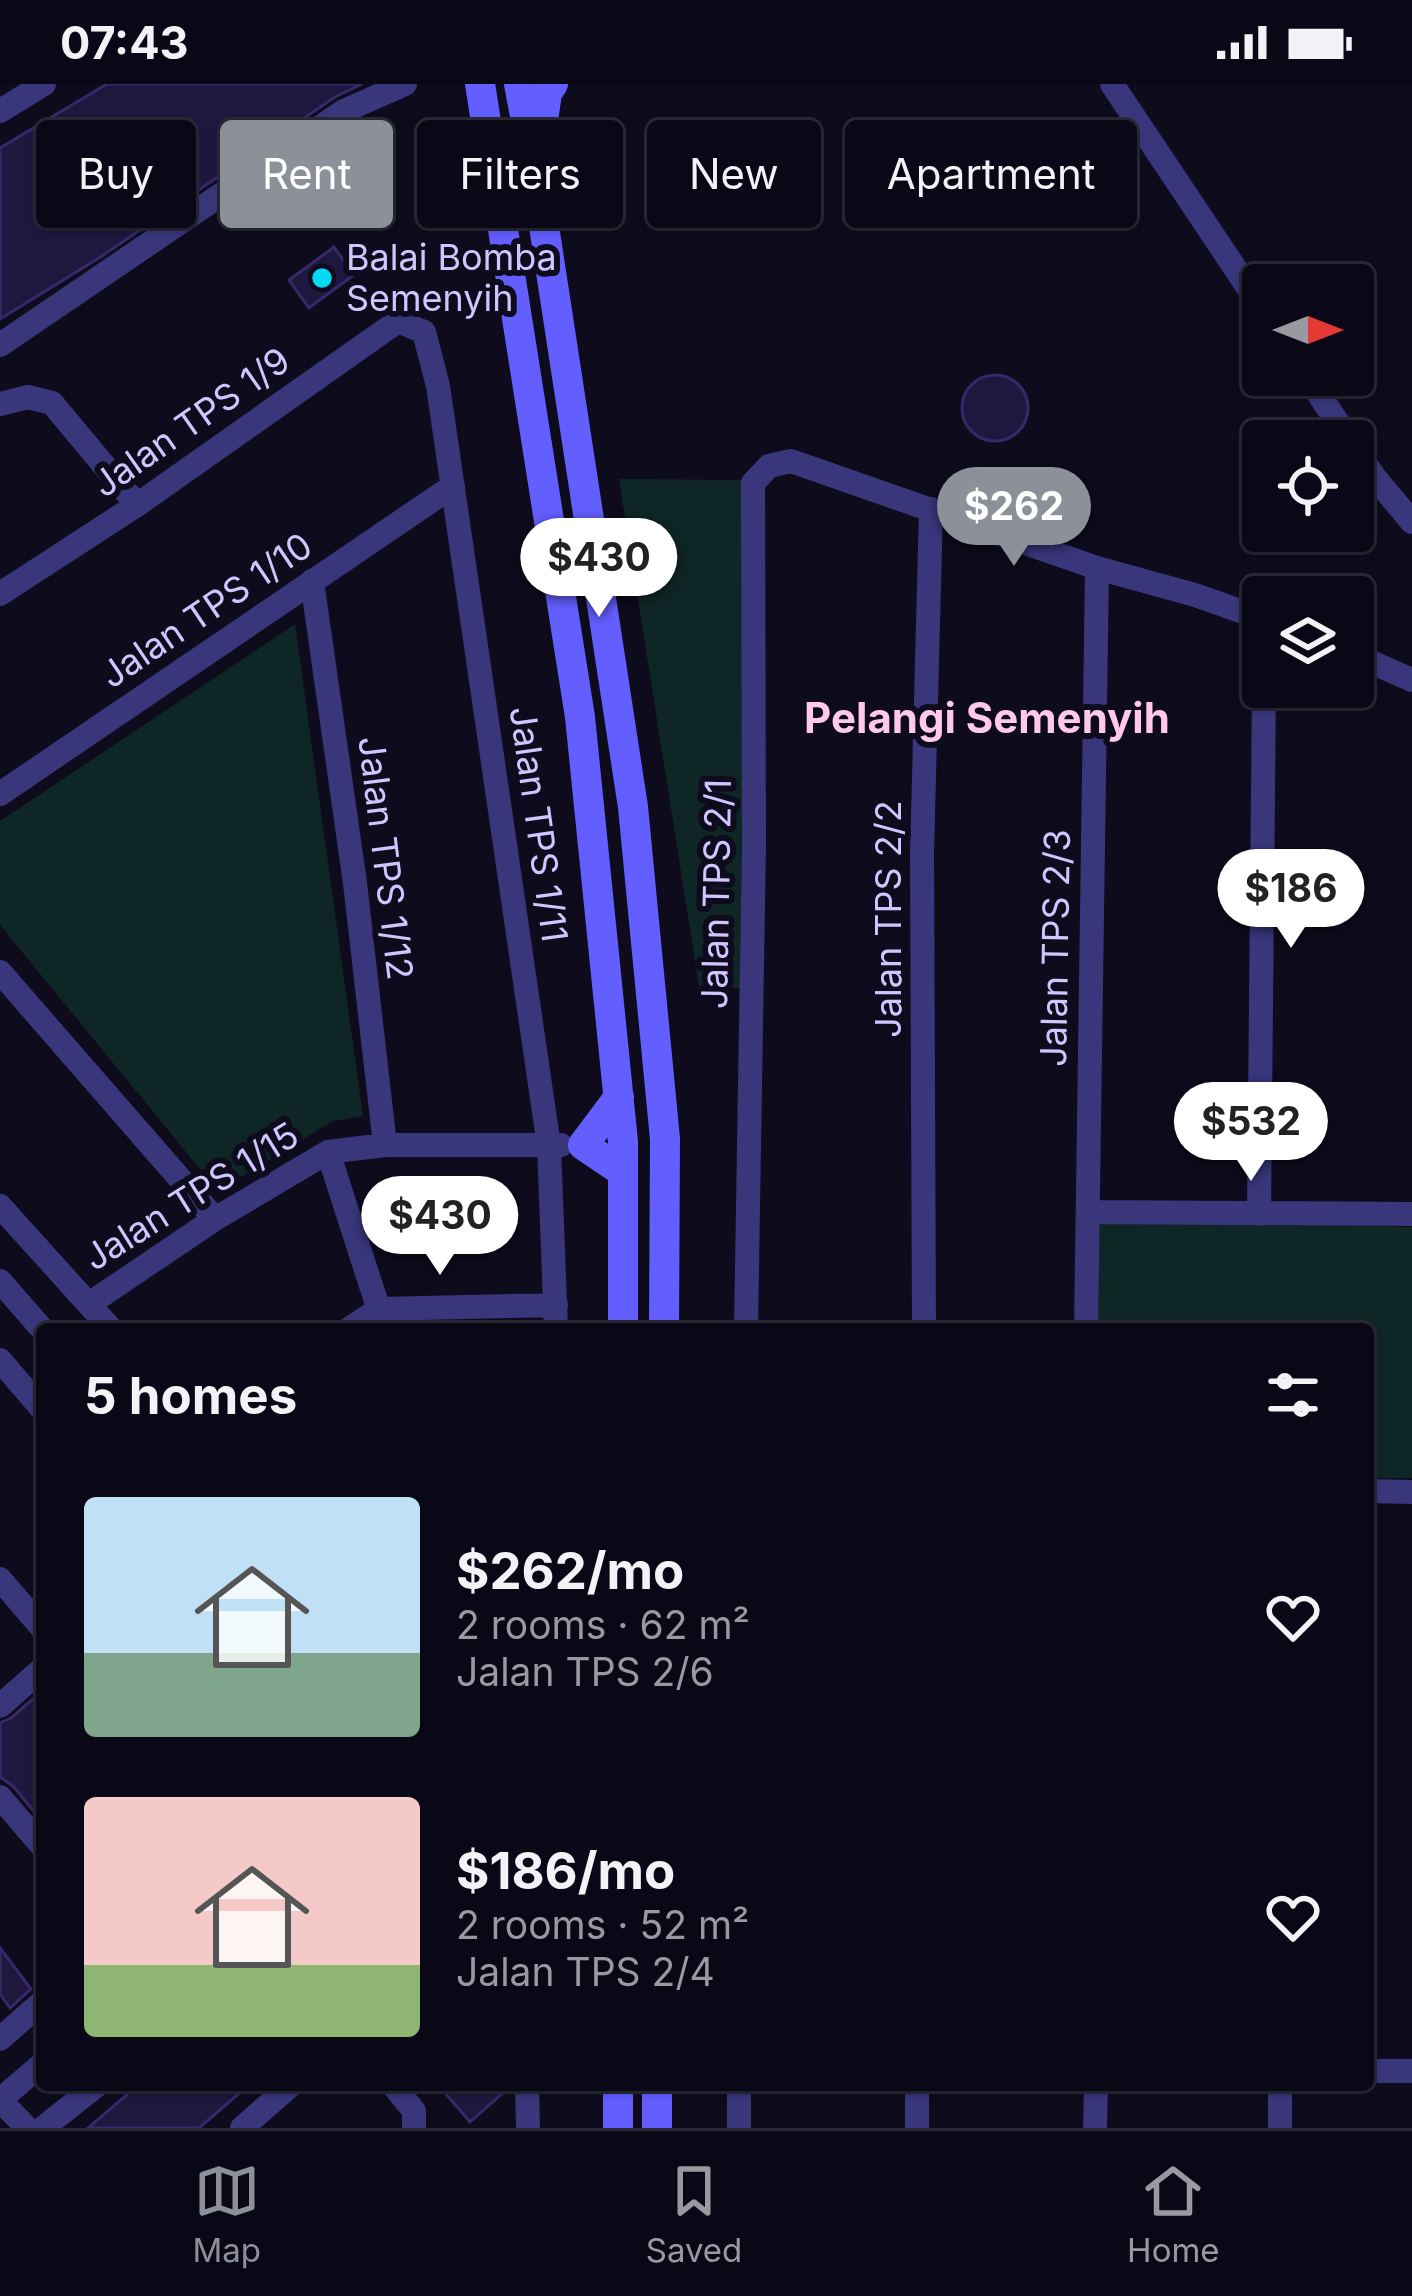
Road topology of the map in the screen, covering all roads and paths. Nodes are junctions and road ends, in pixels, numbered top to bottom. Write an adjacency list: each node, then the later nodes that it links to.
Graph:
1 (44, 84): 9 (street)
2 (366, 84): 10 (street)
3 (405, 84): 10 (street)
4 (455, 84): 8 (street)
5 (519, 84): 11 (street)
6 (553, 84): 12 (street)
7 (1112, 84): 14 (street)
8 (482, 97): 32 (street)
9 (0, 111)
10 (344, 111): 16 (street)
11 (526, 120)
12 (544, 120)
13 (544, 228): 33 (street)
14 (1242, 279)
15 (424, 332): 19 (street, Jalan TPS 1/11); 20 (street, Jalan TPS 1/9)
16 (0, 345)
17 (0, 404): 20 (street)
18 (1374, 475): 22 (street)
19 (453, 486): 24 (street, Jalan TPS 1/10); 36 (street, Jalan TPS 1/11)
20 (137, 505): 25 (street, Jalan TPS 1/9)
21 (931, 509): 23 (street); 52 (street, Jalan TPS 2/1); 53 (street, Jalan TPS 2/2)
22 (1412, 522)
23 (1097, 568): 26 (street); 40 (street, Jalan TPS 2/3)
24 (312, 581): 30 (street, Jalan TPS 1/10); 34 (street, Jalan TPS 1/12)
25 (0, 594)
26 (1242, 612)
27 (1374, 663): 28 (street)
28 (1412, 680)
29 (1264, 708): 41 (street)
30 (0, 794)
31 (0, 972): 43 (street)
32 (619, 1097): 35 (street); 38 (street)
33 (665, 1139): 38 (street); 51 (street)
34 (385, 1145): 36 (street, Jalan TPS 1/15); 37 (street, Jalan TPS 1/15)
35 (583, 1145): 36 (street, Jalan TPS 1/15); 38 (street)
36 (549, 1146): 46 (street, Jalan TPS 1/11)
37 (328, 1152): 43 (street, Jalan TPS 1/15); 47 (street)
38 (623, 1157): 50 (street)
39 (0, 1207): 45 (street)
40 (1089, 1212): 41 (street); 54 (street, Jalan TPS 2/3)
41 (1259, 1214): 42 (street)
42 (1412, 1214)
43 (214, 1219): 45 (street, Jalan TPS 1/15)
44 (0, 1281): 48 (street)
45 (88, 1304): 49 (street)
46 (556, 1317): 47 (street)
47 (382, 1319)
48 (37, 1323)
49 (105, 1323)
50 (623, 1323)
51 (664, 1323)
52 (746, 1323)
53 (924, 1323)
54 (1086, 1323)
55 (0, 1360): 56 (street)
56 (36, 1402)
57 (1374, 1491): 58 (street)
58 (1412, 1492)
59 (0, 1579): 60 (street)
60 (36, 1621)
61 (36, 1675): 62 (street)
62 (0, 1706)
63 (0, 1797): 64 (street)
64 (36, 1839)
65 (36, 2007): 66 (street)
66 (0, 2039)
67 (36, 2069): 80 (street)
68 (1374, 2071): 69 (street)
69 (1412, 2071)
70 (89, 2091): 82 (street)
71 (284, 2091): 83 (street)
72 (398, 2091): 84 (street)
73 (527, 2091): 85 (street)
74 (618, 2091): 86 (street)
75 (658, 2091): 87 (street)
76 (739, 2091): 88 (street)
77 (917, 2091): 89 (street)
78 (1096, 2091): 90 (street)
79 (1280, 2091): 91 (street)
80 (0, 2100): 81 (street)
81 (27, 2128)
82 (43, 2128)
83 (242, 2128)
84 (414, 2128)
85 (528, 2128)
86 (617, 2128)
87 (657, 2128)
88 (739, 2128)
89 (916, 2128)
90 (1096, 2128)
91 (1280, 2128)

